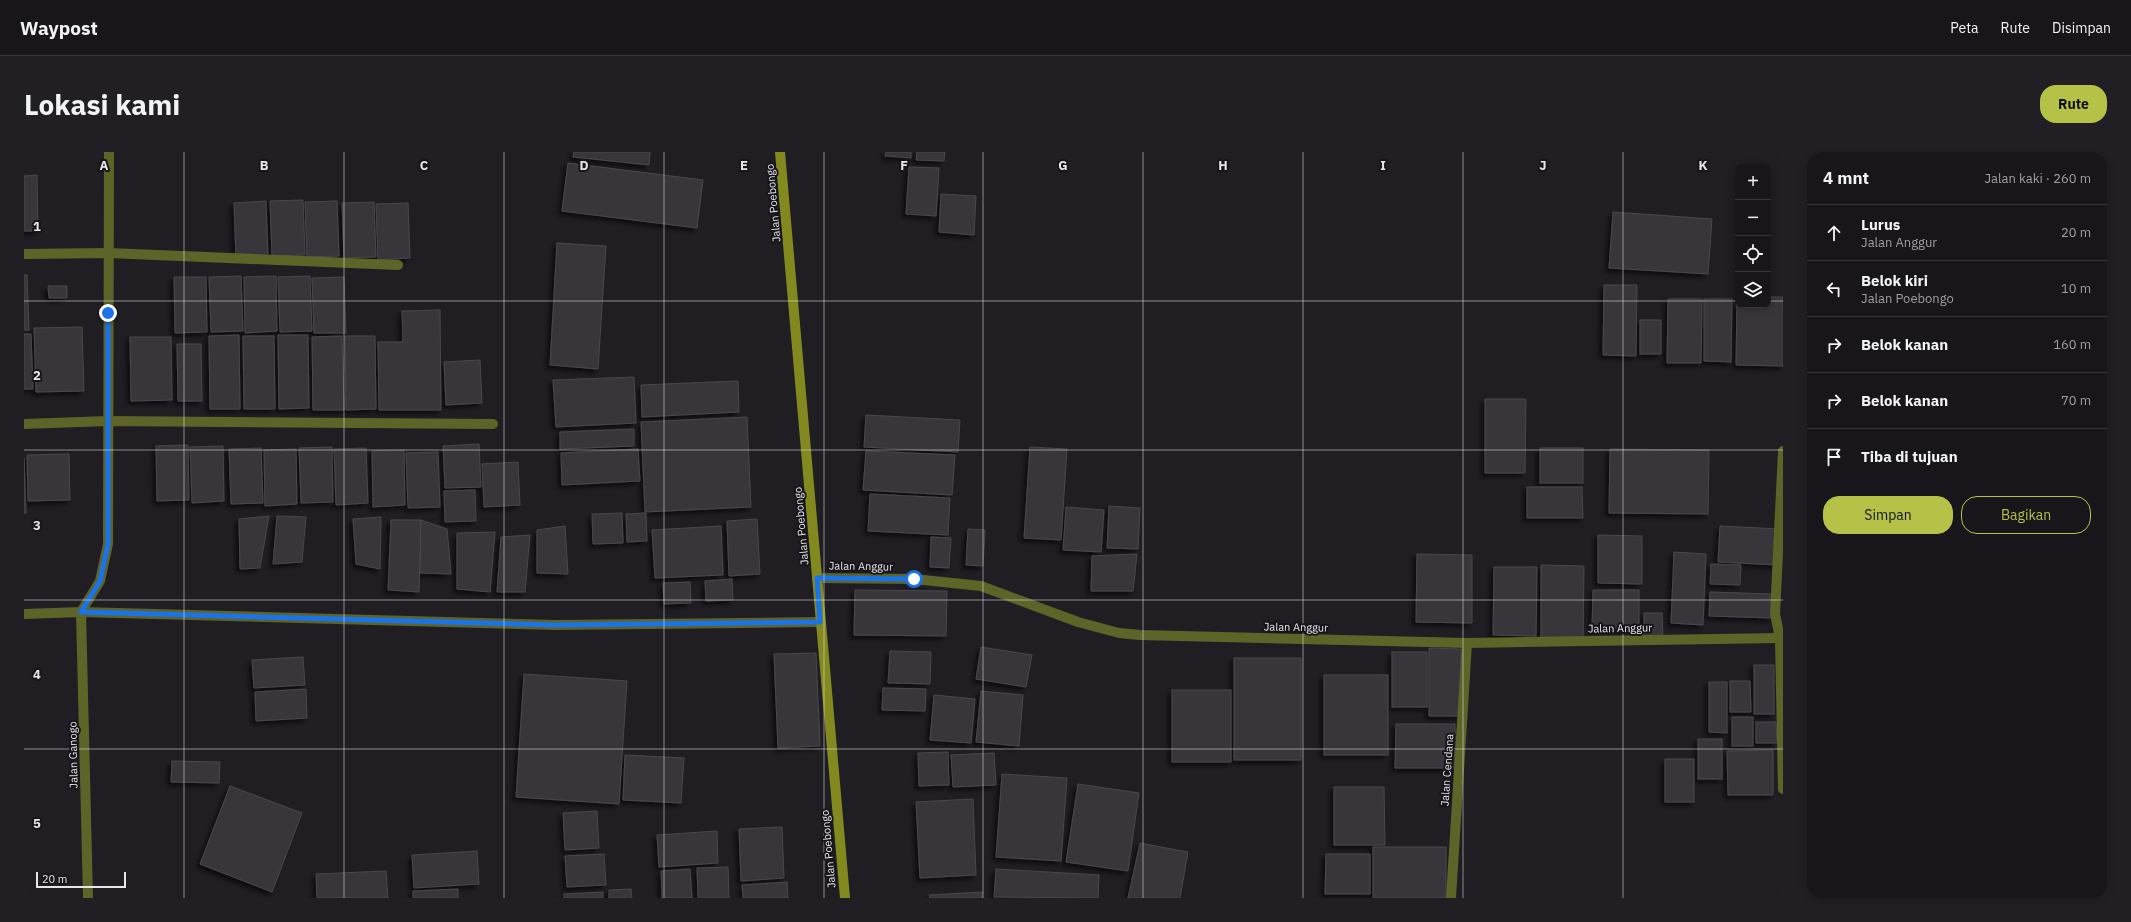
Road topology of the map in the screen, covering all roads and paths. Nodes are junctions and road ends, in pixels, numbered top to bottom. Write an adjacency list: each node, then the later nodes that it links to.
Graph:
1 (108, 152): 3 (street)
2 (780, 152): 10 (main road, Jalan Poebongo)
3 (108, 253): 4 (street); 5 (street); 6 (street)
4 (24, 254)
5 (398, 265)
6 (108, 421): 7 (street); 8 (street); 11 (street)
7 (24, 424)
8 (493, 424)
9 (1783, 451): 14 (street)
10 (817, 578): 13 (main road, Jalan Poebongo); 15 (street, Jalan Anggur)
11 (81, 612): 12 (street); 13 (street); 17 (street, Jalan Ganogo)
12 (24, 614)
13 (820, 622): 18 (main road, Jalan Poebongo)
14 (1782, 638): 15 (street, Jalan Anggur); 16 (street)
15 (1467, 643): 19 (street, Jalan Cendana)
16 (1783, 789)
17 (88, 898)
18 (845, 898)
19 (1451, 898)

